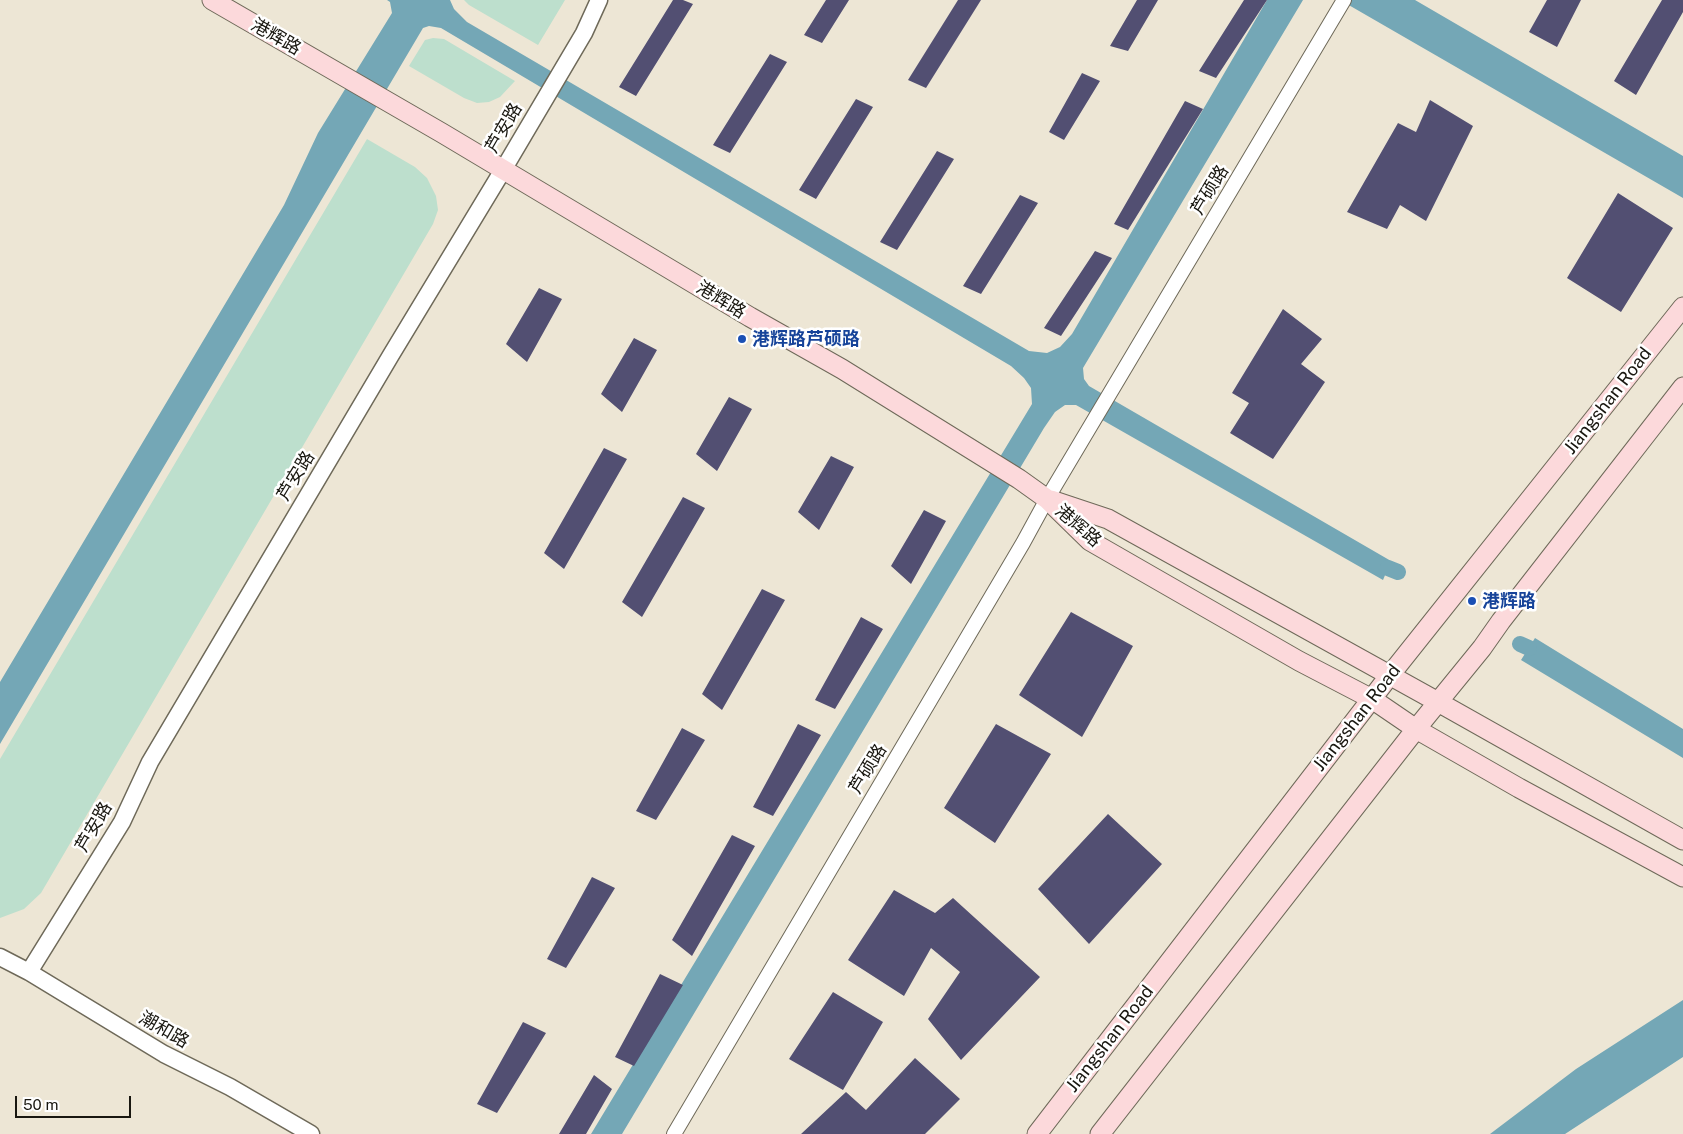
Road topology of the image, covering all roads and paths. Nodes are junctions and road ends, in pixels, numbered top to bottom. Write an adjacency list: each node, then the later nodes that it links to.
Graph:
1 (212, 0): 4 (main road, 港辉路)
2 (599, 0): 4 (street, 芦安路)
3 (1342, 4): 7 (street, 芦硕路)
4 (504, 170): 7 (main road, 港辉路); 15 (street, 芦安路)
5 (1683, 307): 8 (main road, Jiangshan Road)
6 (1683, 387): 10 (main road)
7 (1047, 499): 8 (main road, 港辉路); 9 (main road, 港辉路); 17 (street, 芦硕路)
8 (1390, 675): 9 (main road, Jiangshan Road); 10 (main road, 港辉路)
9 (1372, 699): 11 (main road, 港辉路); 18 (main road, Jiangshan Road)
10 (1438, 702): 11 (main road); 12 (main road, 港辉路)
11 (1416, 729): 13 (main road, 港辉路); 19 (main road)
12 (1683, 840)
13 (1683, 877)
14 (0, 957): 15 (street, 潮和路)
15 (29, 972): 16 (street, 潮和路)
16 (310, 1134)
17 (674, 1134)
18 (1037, 1134)
19 (1100, 1134)

